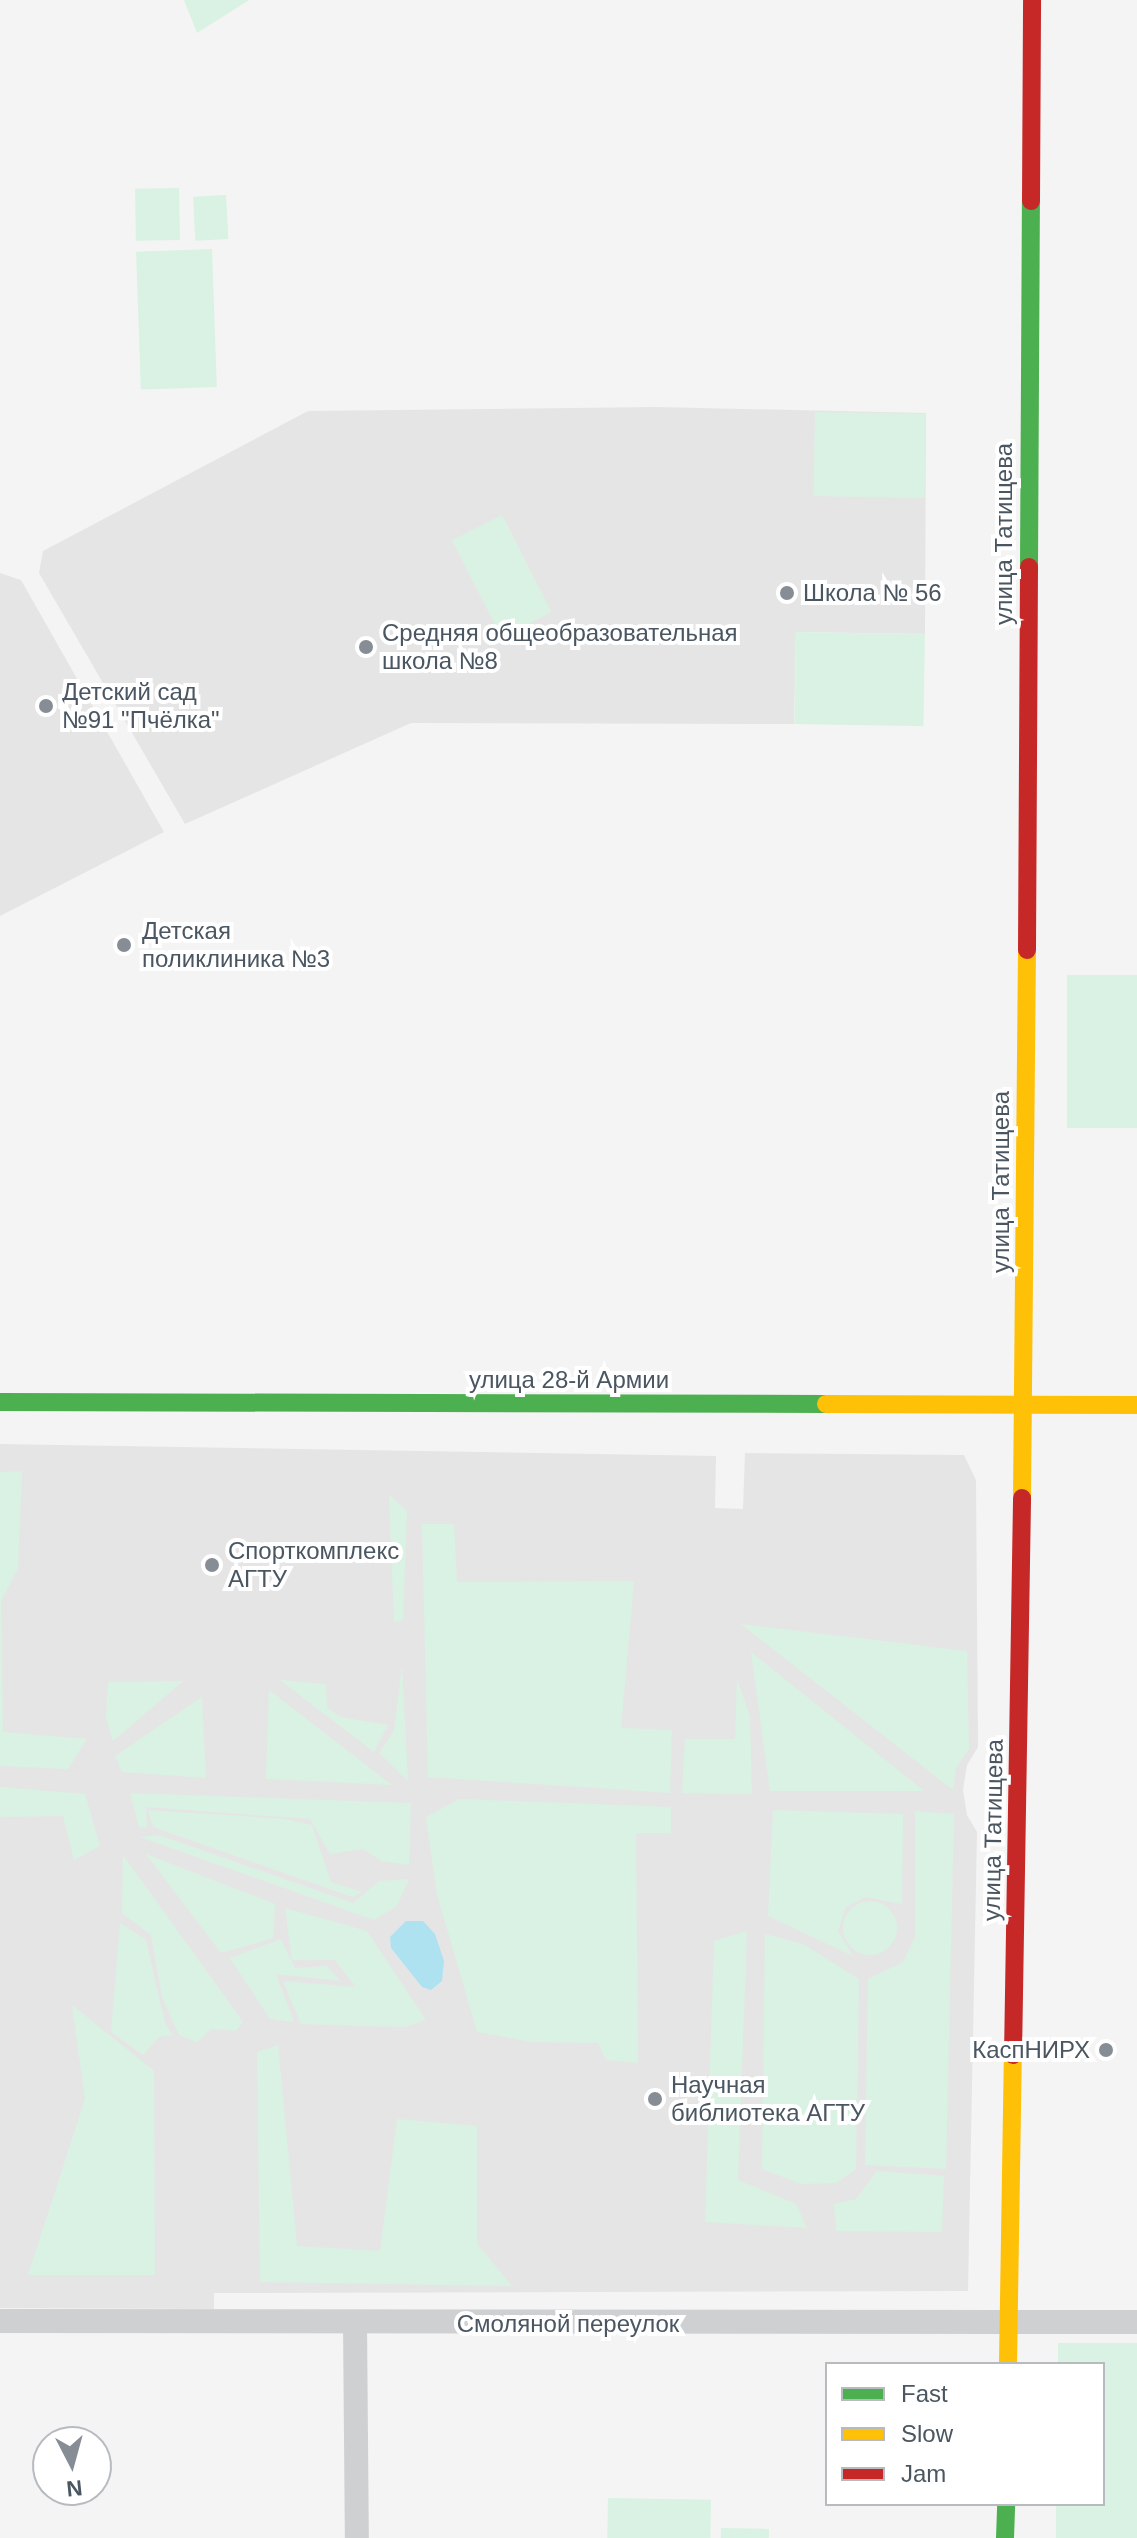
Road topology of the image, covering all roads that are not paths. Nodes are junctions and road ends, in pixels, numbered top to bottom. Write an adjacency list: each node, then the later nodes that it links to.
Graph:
1 (1032, 0): 3 (main road, улица Татищева)
2 (0, 1402): 3 (main road, улица 28-й Армии)
3 (1024, 1405): 4 (main road, улица 28-й Армии); 7 (main road, улица Татищева)
4 (1137, 1405)
5 (0, 2321): 8 (street, Смоляной переулок)
6 (1137, 2322): 7 (street, Смоляной переулок)
7 (1008, 2323): 8 (street, Смоляной переулок); 9 (main road, улица Татищева)
8 (355, 2324): 11 (street)
9 (1008, 2362)
10 (1006, 2506): 12 (main road)
11 (357, 2538)
12 (1005, 2538)

